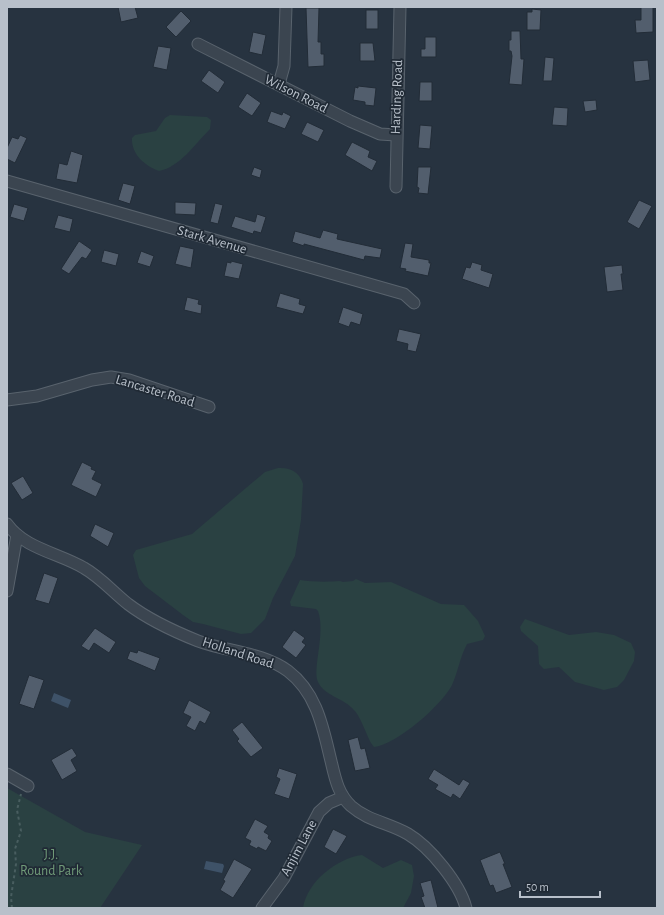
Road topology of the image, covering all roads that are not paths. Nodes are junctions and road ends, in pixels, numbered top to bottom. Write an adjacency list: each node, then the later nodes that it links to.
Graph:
1 (286, 7): 4 (street)
2 (400, 7): 5 (street, Harding Road)
3 (198, 44): 4 (street, Wilson Road)
4 (279, 84): 5 (street, Wilson Road)
5 (396, 136): 7 (street, Harding Road)
6 (7, 181): 8 (street, Stark Avenue)
7 (396, 187)
8 (414, 303)
9 (7, 400): 10 (street, Lancaster Road)
10 (209, 407)
11 (7, 524): 12 (street, Holland Road)
12 (16, 535): 13 (street); 16 (street, Holland Road)
13 (7, 591)
14 (7, 774): 15 (street)
15 (26, 784)
16 (343, 797): 17 (street, Anjim Lane); 18 (street, Holland Road)
17 (262, 908)
18 (466, 908)

